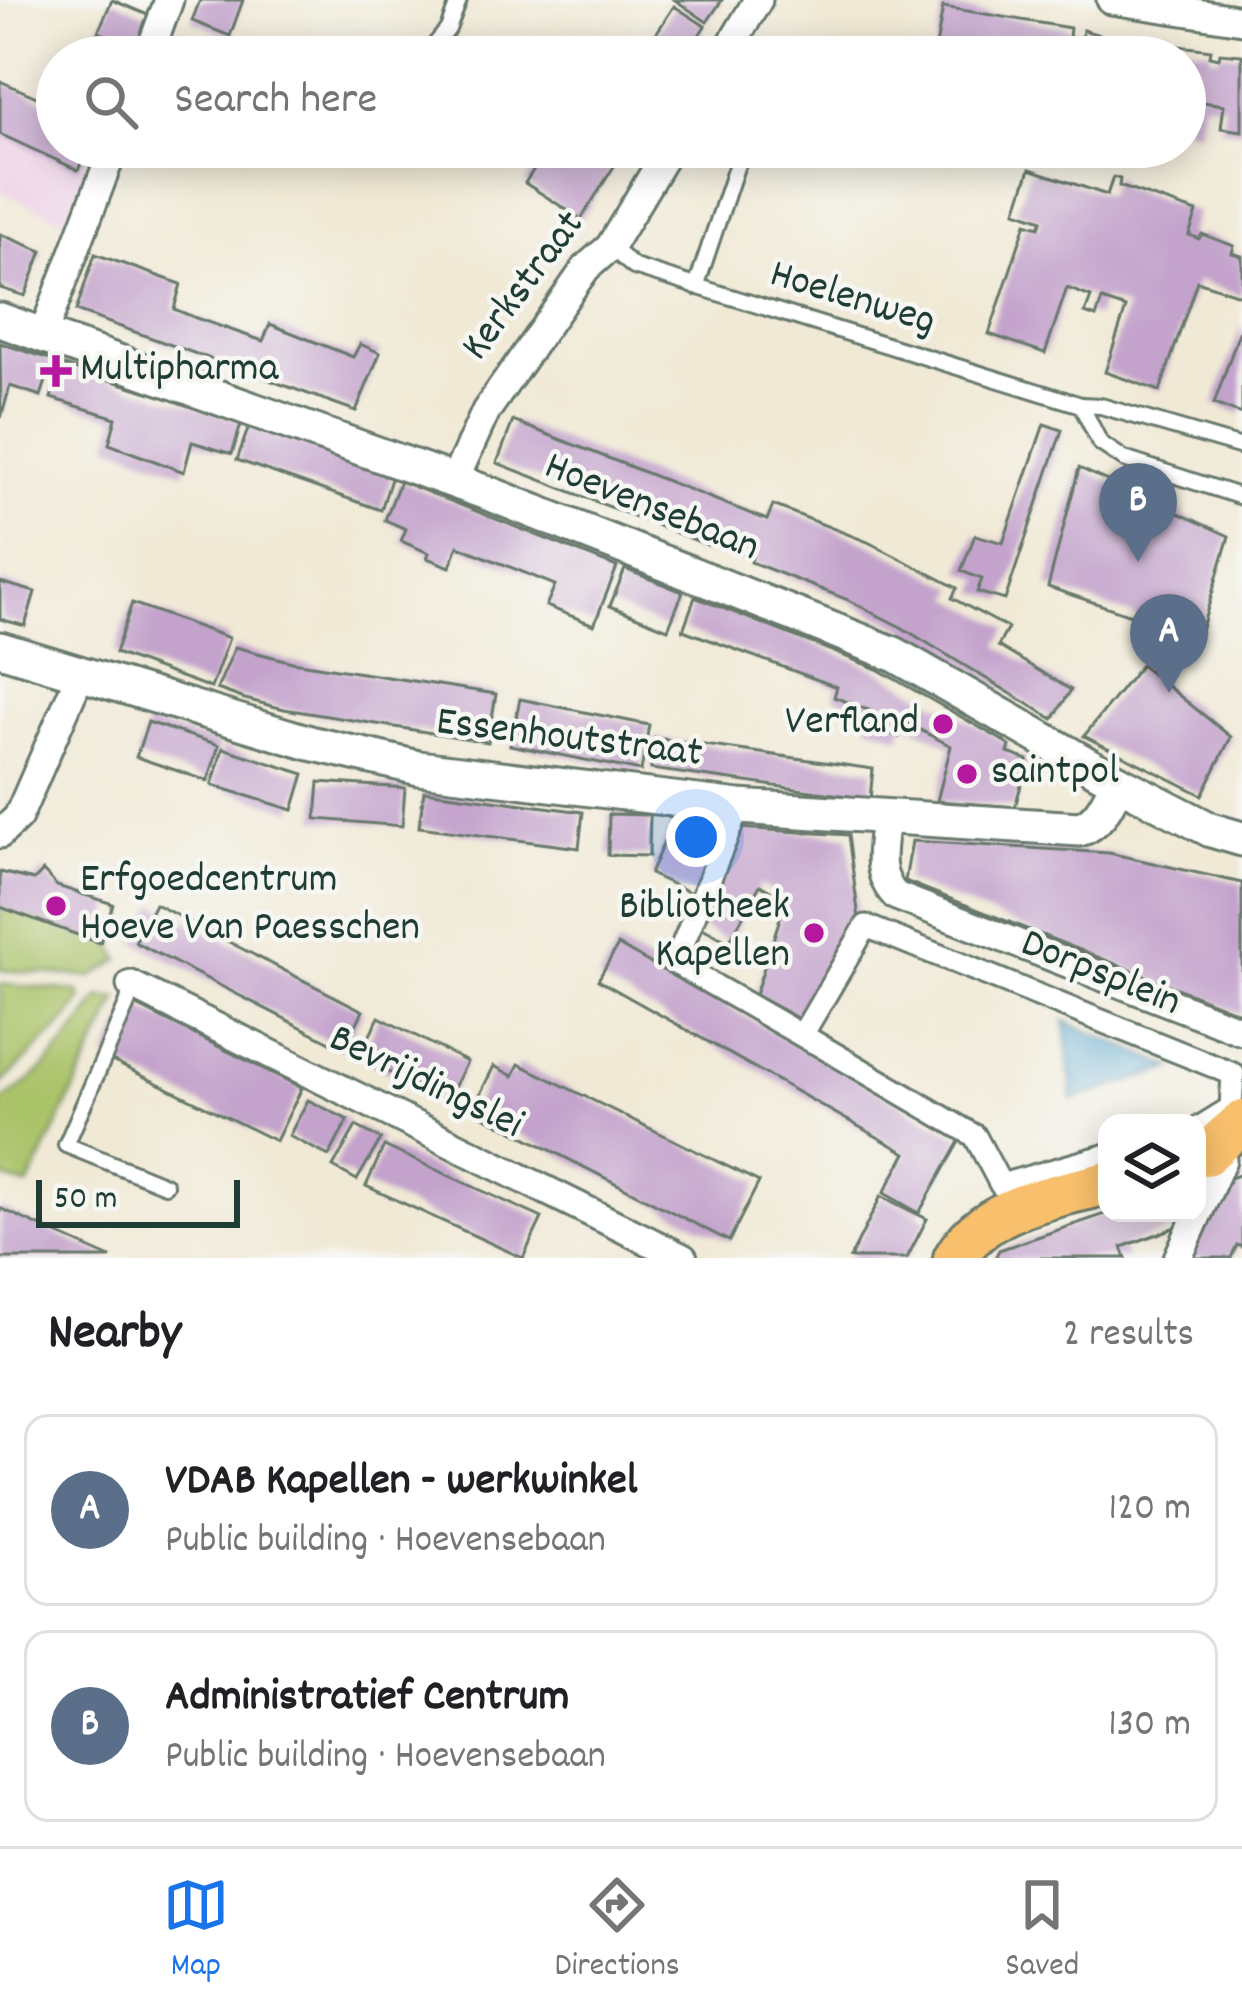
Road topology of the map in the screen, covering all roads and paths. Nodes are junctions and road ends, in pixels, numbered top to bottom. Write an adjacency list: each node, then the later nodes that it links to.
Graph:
1 (169, 0): 6 (street)
2 (459, 0): 7 (lane)
3 (758, 0): 8 (street)
4 (1111, 0): 5 (street)
5 (1242, 20)
6 (156, 36)
7 (442, 36)
8 (737, 36)
9 (106, 168): 15 (street)
10 (657, 168): 12 (street, Kerkstraat)
11 (736, 168): 13 (lane)
12 (610, 247): 13 (lane, Hoelenweg); 18 (street, Kerkstraat)
13 (696, 286): 16 (lane, Hoelenweg)
14 (0, 320): 15 (street, Hoevensebaan)
15 (43, 334): 18 (street, Hoevensebaan)
16 (1081, 405): 17 (lane, Hoelenweg); 19 (lane)
17 (1242, 447)
18 (454, 481): 22 (street, Hoevensebaan)
19 (1242, 497)
20 (0, 650): 21 (street, Essenhoutstraat)
21 (80, 675): 23 (street, Essenhoutstraat); 25 (street)
22 (1118, 782): 24 (street, Essenhoutstraat); 26 (street, Hoevensebaan)
23 (740, 807): 24 (street, Essenhoutstraat); 31 (street)
24 (885, 818): 27 (street)
25 (0, 834)
26 (1242, 839)
27 (908, 900): 28 (street); 30 (street, Dorpsplein)
28 (866, 926): 31 (street); 33 (street, Dorpsplein)
29 (131, 985): 36 (lane); 38 (street, Bevrijdingslei)
30 (1242, 1031)
31 (802, 1035): 37 (street)
32 (1242, 1121): 33 (main road)
33 (1213, 1151): 40 (street)
34 (1098, 1159): 37 (street)
35 (1098, 1184): 37 (main road)
36 (165, 1185)
37 (1002, 1199): 39 (main road)
38 (682, 1258)
39 (955, 1258)
40 (1178, 1258)

